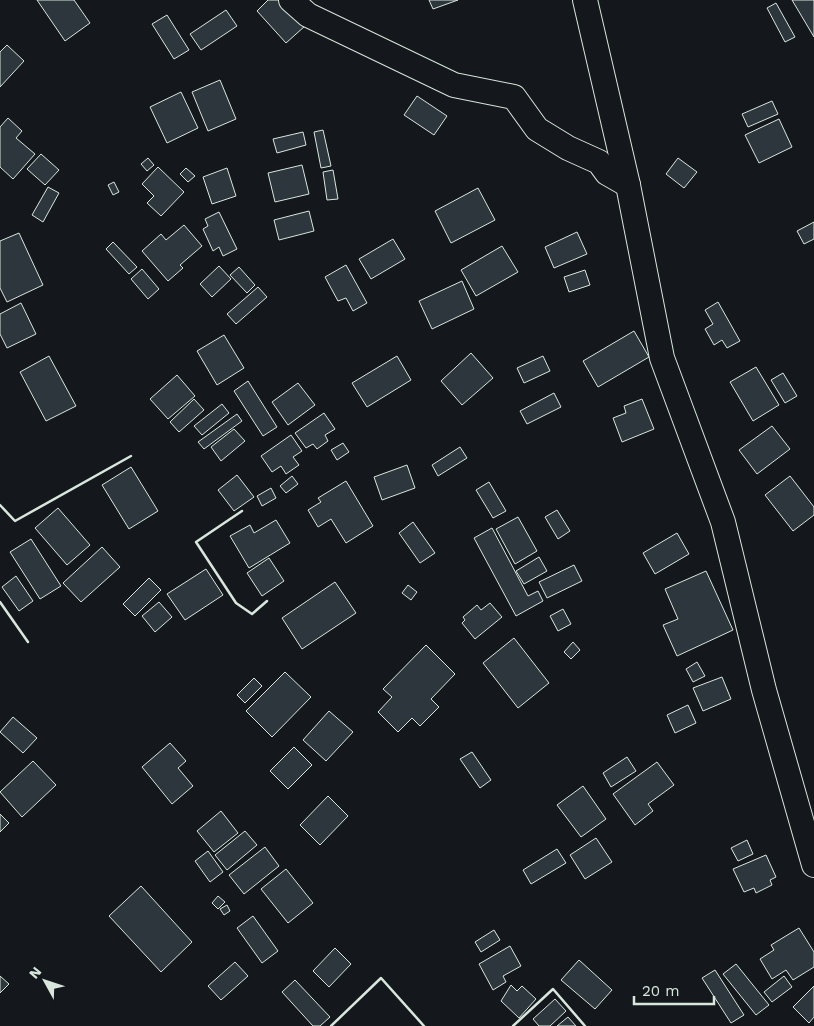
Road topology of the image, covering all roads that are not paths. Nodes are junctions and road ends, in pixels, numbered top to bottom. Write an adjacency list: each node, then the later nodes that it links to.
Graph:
1 (291, 0): 3 (street)
2 (585, 0): 3 (street)
3 (628, 185): 4 (street)
4 (814, 865)

